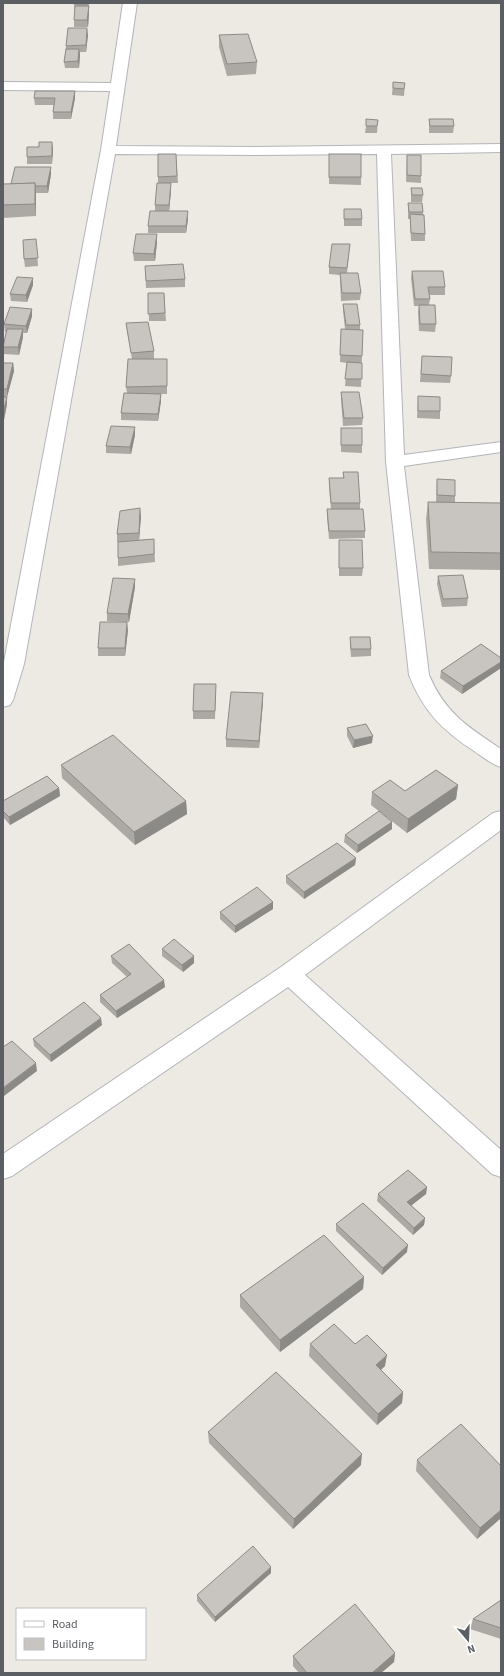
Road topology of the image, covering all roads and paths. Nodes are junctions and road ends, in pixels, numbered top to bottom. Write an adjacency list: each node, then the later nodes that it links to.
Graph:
1 (130, 3): 3 (street)
2 (3, 86): 3 (street)
3 (116, 87): 5 (street)
4 (501, 148): 6 (street)
5 (108, 150): 6 (street); 9 (street)
6 (384, 150): 8 (street)
7 (501, 447): 8 (street)
8 (395, 462): 10 (street)
9 (3, 700)
10 (501, 759)
11 (501, 818): 12 (street)
12 (289, 974): 13 (street); 14 (street)
13 (501, 1166)
14 (3, 1168)

